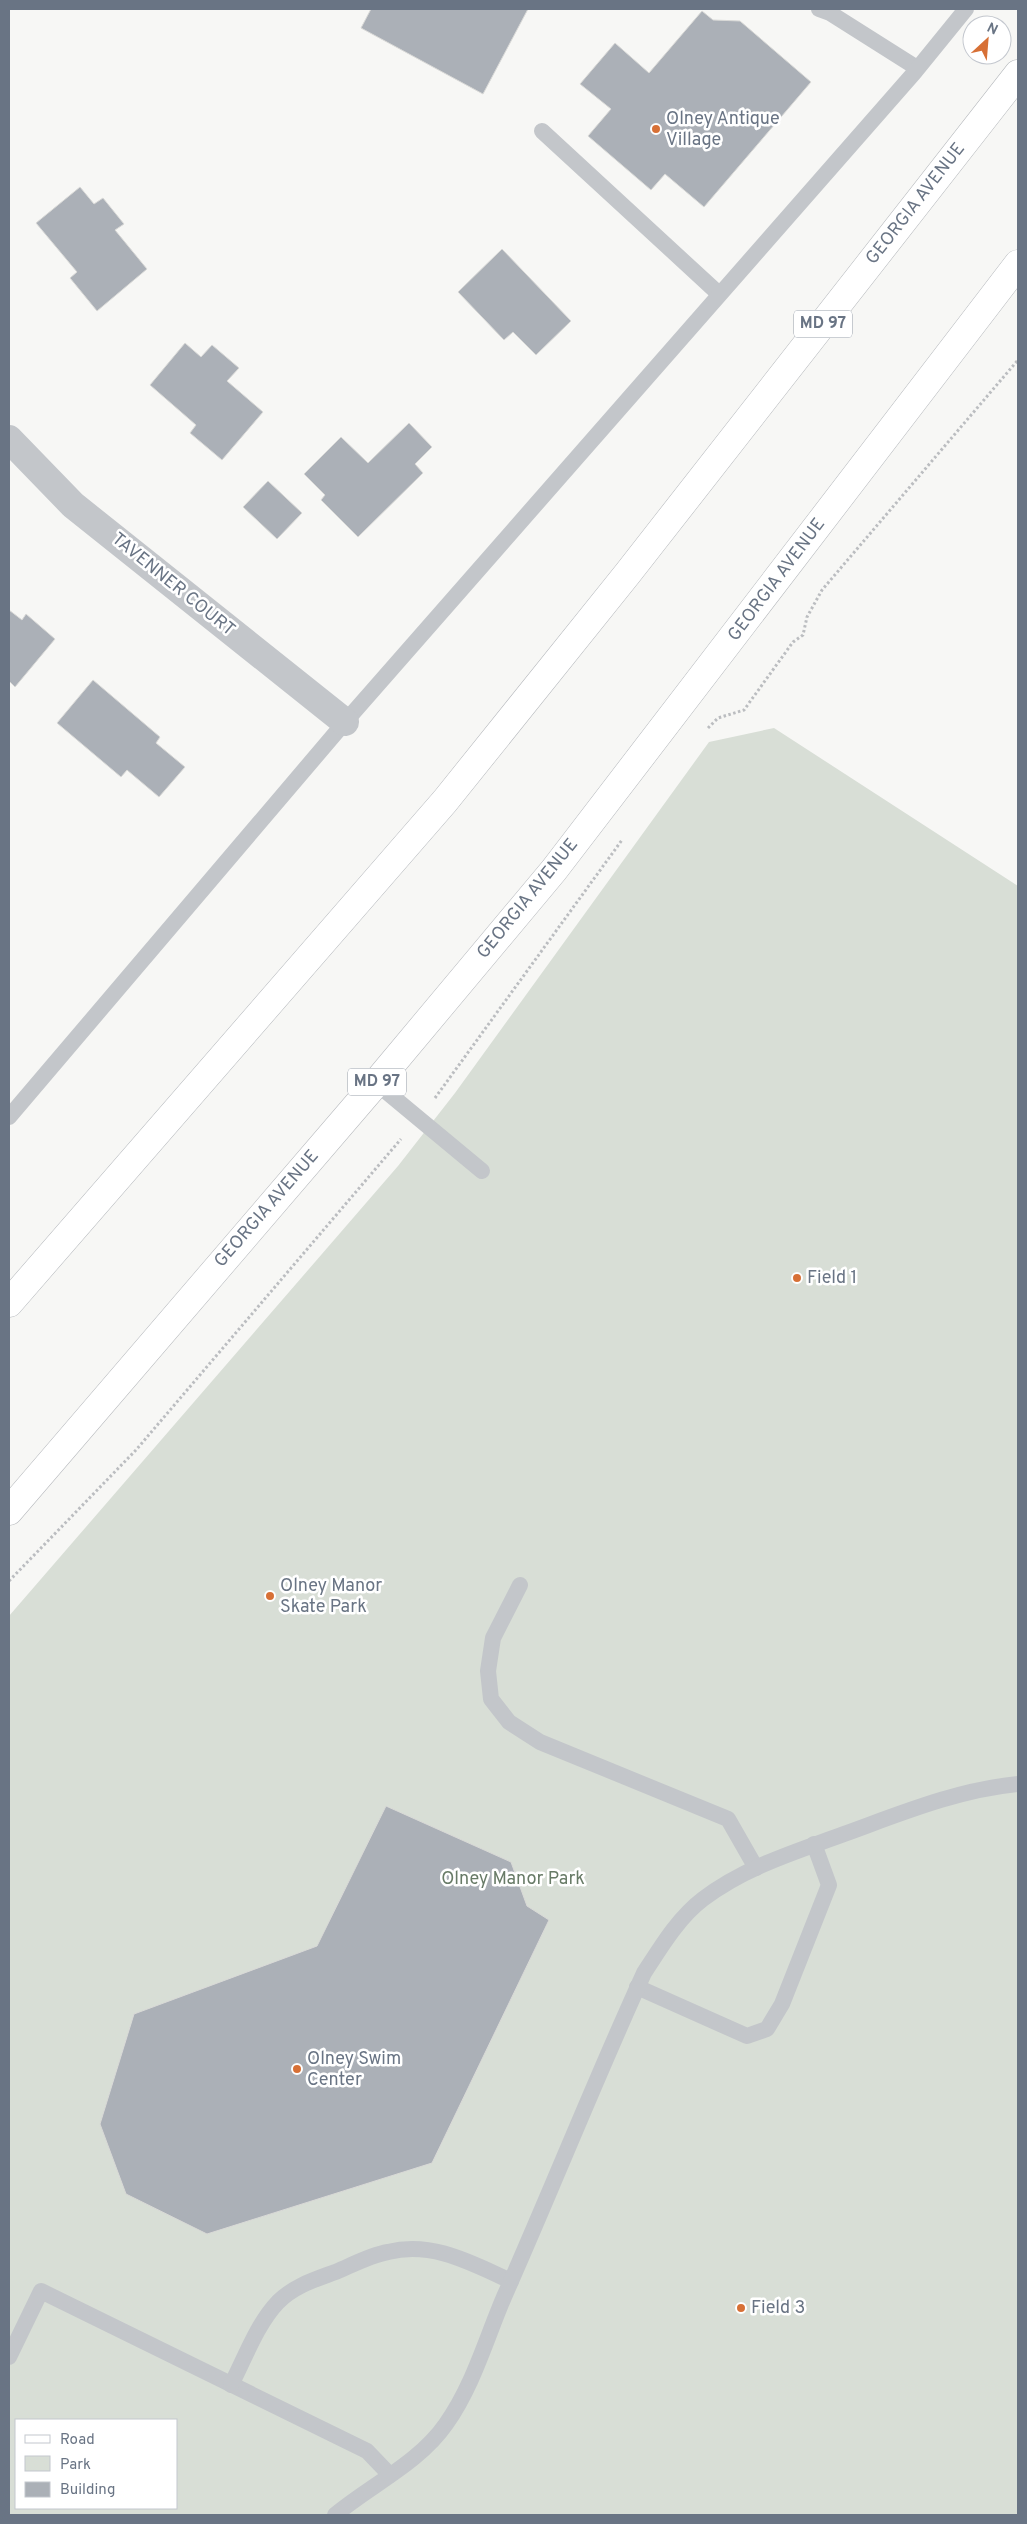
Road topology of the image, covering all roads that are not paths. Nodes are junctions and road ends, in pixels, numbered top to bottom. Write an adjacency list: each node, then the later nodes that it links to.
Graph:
1 (819, 9): 3 (lane)
2 (966, 9): 3 (lane)
3 (917, 68): 7 (lane)
4 (1018, 74): 13 (main road, GEORGIA AVENUE / MD 97)
5 (542, 132): 7 (lane)
6 (1018, 264): 10 (main road, GEORGIA AVENUE / MD 97)
7 (719, 294): 9 (lane)
8 (9, 439): 9 (street, TAVENNER COURT)
9 (345, 722): 11 (lane)
10 (376, 1084): 12 (lane); 14 (main road, GEORGIA AVENUE / MD 97)
11 (9, 1117)
12 (482, 1170)
13 (9, 1303)
14 (9, 1511)
15 (520, 1585): 18 (lane)
16 (1018, 1784): 17 (lane)
17 (814, 1844): 18 (lane); 19 (lane)
18 (756, 1868): 19 (lane)
19 (637, 1987): 20 (lane)
20 (511, 2281): 22 (lane); 23 (lane)
21 (9, 2357): 22 (lane)
22 (231, 2385): 23 (lane)
23 (390, 2474): 24 (lane)
24 (335, 2515)

